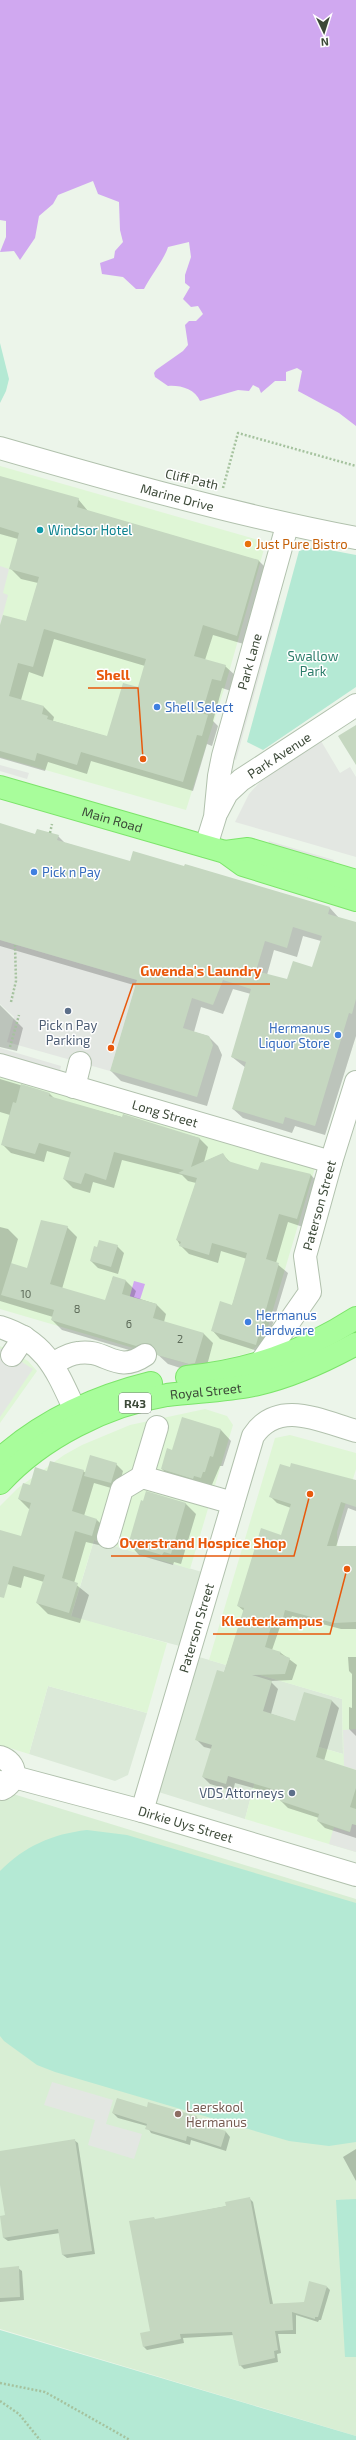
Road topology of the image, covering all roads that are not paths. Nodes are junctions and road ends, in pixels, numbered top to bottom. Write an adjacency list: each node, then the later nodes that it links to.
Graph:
1 (0, 448): 2 (street, Marine Drive)
2 (287, 526): 3 (street, Marine Drive); 6 (street, Park Lane)
3 (356, 538)
4 (356, 705): 6 (street, Park Avenue)
5 (0, 787): 7 (main road, Main Road)
6 (215, 817): 7 (street, Park Lane)
7 (216, 849): 8 (main road, Main Road); 9 (main road, Main Road)
8 (356, 881)
9 (356, 900)
10 (5, 1056): 13 (street, Long Street)
11 (80, 1063): 13 (street)
12 (356, 1082): 14 (street, Paterson Street)
13 (74, 1087): 14 (street, Long Street)
14 (331, 1162): 22 (street, Paterson Street)
15 (356, 1318): 22 (main road, Royal Street / R43)
16 (0, 1327): 17 (street)
17 (24, 1337): 19 (street); 21 (street)
18 (356, 1344): 28 (main road, Royal Street / R43)
19 (12, 1355)
20 (145, 1355): 21 (street)
21 (52, 1364): 23 (street)
22 (259, 1365): 23 (main road, Royal Street / R43)
23 (74, 1408): 26 (main road, Royal Street / R43)
24 (157, 1427): 27 (street)
25 (356, 1431): 29 (street, Paterson Street)
26 (0, 1458)
27 (142, 1477): 29 (street); 30 (street)
28 (0, 1483)
29 (233, 1503): 33 (street, Paterson Street)
30 (108, 1537)
31 (0, 1757): 32 (street, Dirkie Uys Street)
32 (7, 1780): 33 (street, Dirkie Uys Street)
33 (142, 1811): 34 (street, Dirkie Uys Street)
34 (356, 1875)

